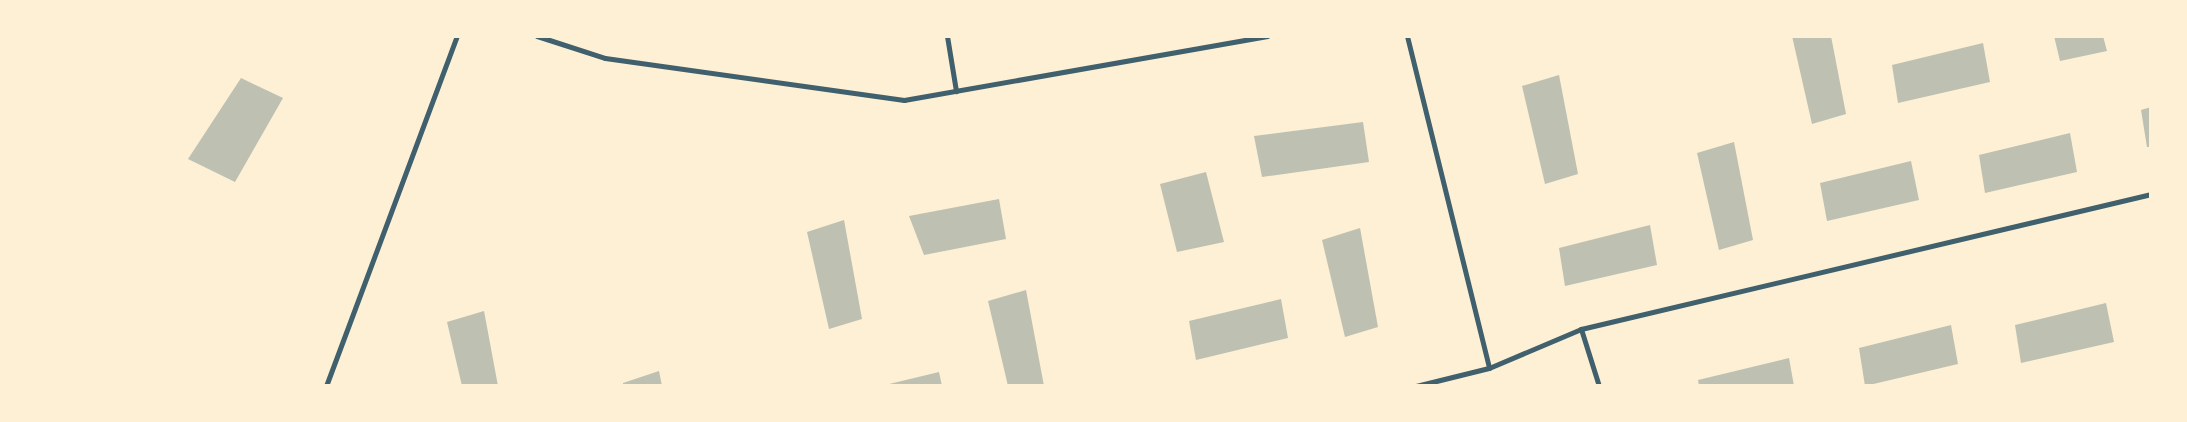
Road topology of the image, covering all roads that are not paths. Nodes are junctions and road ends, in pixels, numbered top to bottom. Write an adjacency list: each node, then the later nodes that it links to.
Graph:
1 (457, 36): 10 (street)
2 (537, 36): 6 (street)
3 (948, 36): 6 (street)
4 (1267, 36): 6 (street)
5 (1407, 36): 9 (street)
6 (956, 91)
7 (2151, 194): 8 (street)
8 (1580, 329): 9 (street); 12 (street)
9 (1489, 368): 11 (street)
10 (326, 386)
11 (1416, 386)
12 (1599, 386)

